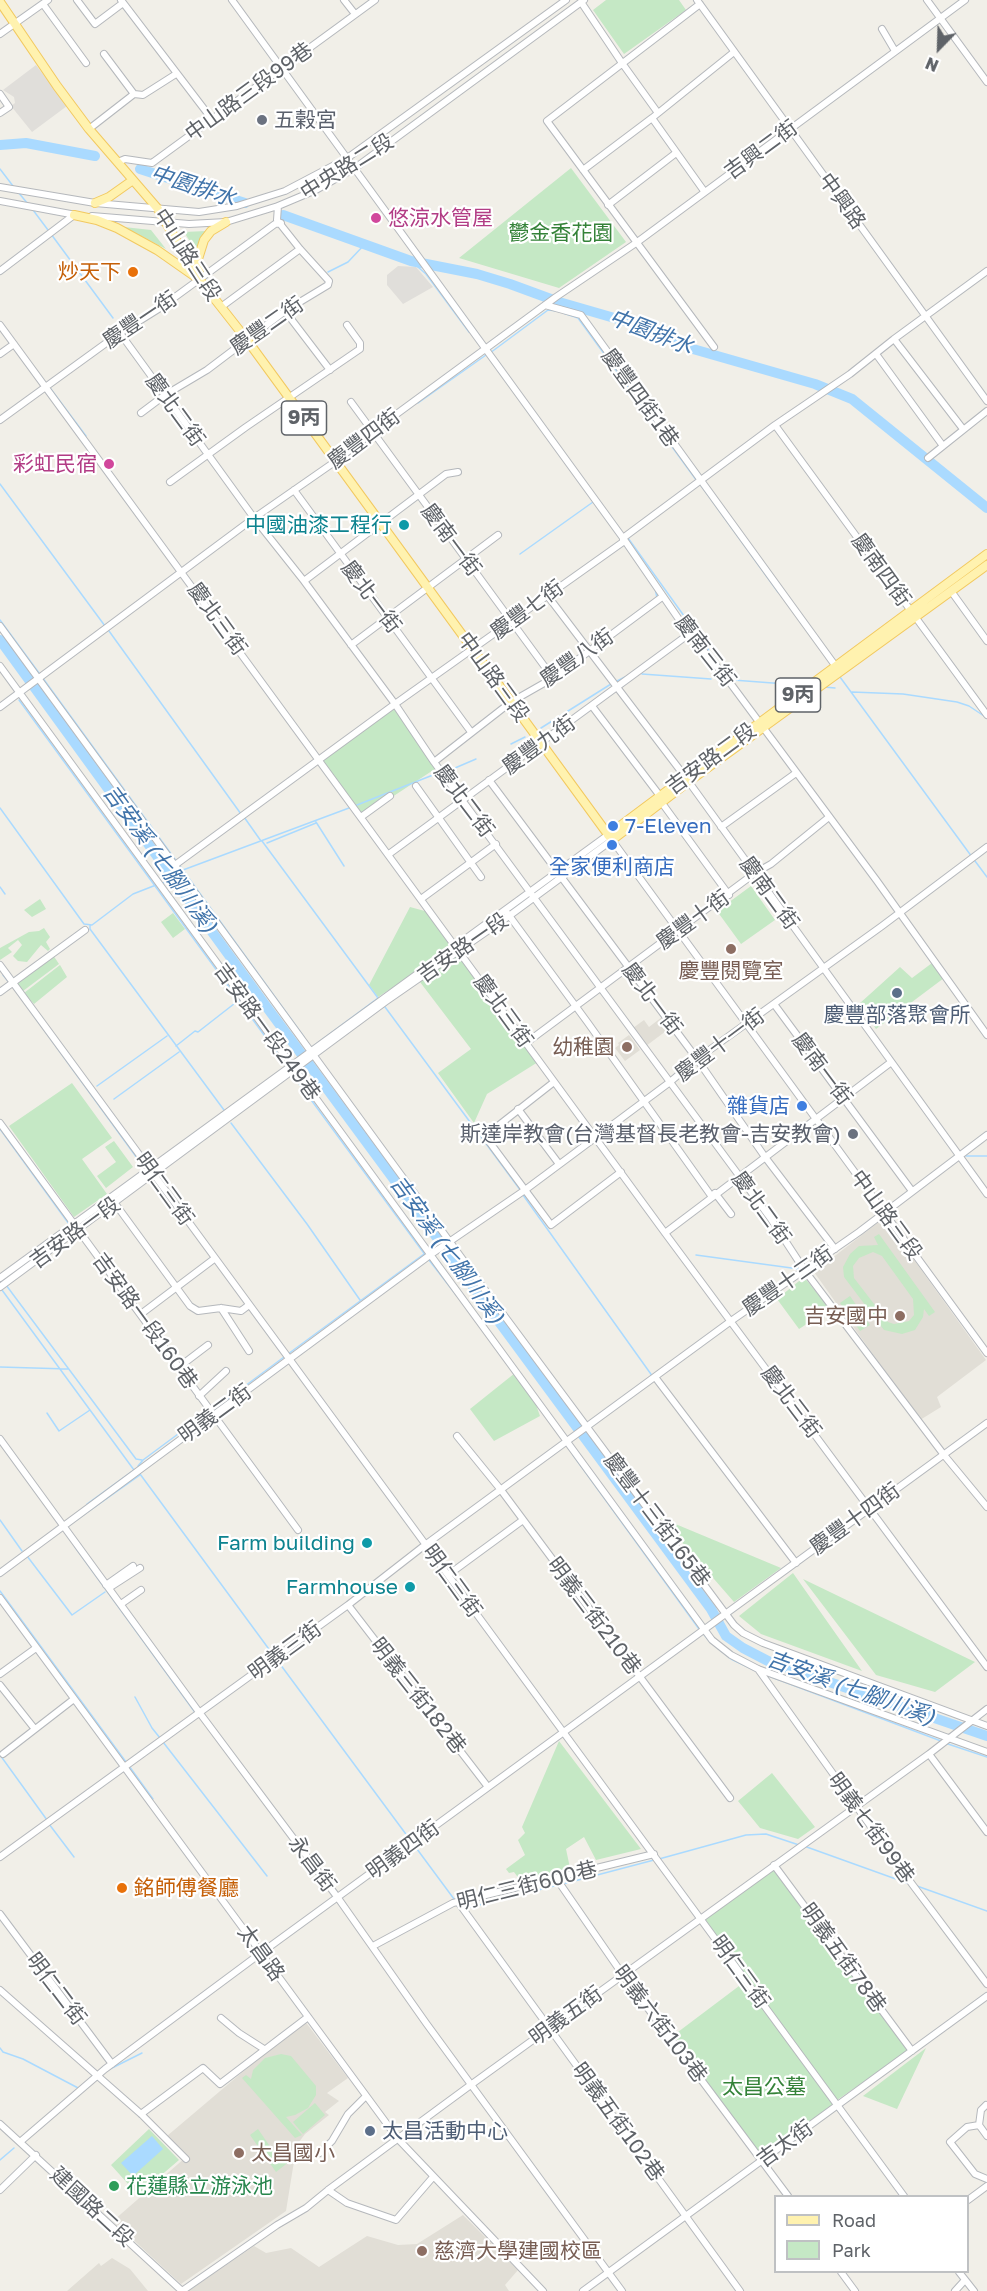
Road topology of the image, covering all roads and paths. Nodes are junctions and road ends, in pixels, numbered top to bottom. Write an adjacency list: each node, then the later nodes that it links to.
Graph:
1 (77, 0): 8 (street)
2 (232, 0): 23 (street)
3 (344, 0): 13 (street)
4 (375, 0): 13 (street, 中山路三段99巷)
5 (566, 0): 36 (street, 中央路二段)
6 (927, 0): 14 (street)
7 (965, 0): 14 (street, 吉興二街)
8 (122, 1): 24 (street)
9 (582, 1): 22 (street); 36 (street, 中央路二段)
10 (0, 2): 15 (main road, 中山路三段 / 9丙)
11 (46, 2): 15 (street); 21 (street)
12 (699, 2): 19 (street, 中興路); 22 (street)
13 (355, 14): 23 (street, 中山路三段99巷)
14 (940, 18): 18 (street, 吉興二街); 25 (street)
15 (16, 23): 17 (street); 32 (main road, 中山路三段 / 9丙)
16 (882, 29): 18 (street)
17 (0, 33)
18 (895, 51): 33 (street, 吉興二街)
19 (734, 52): 28 (street); 33 (street, 中興路)
20 (104, 54): 27 (street)
21 (86, 63)
22 (622, 63): 28 (street); 37 (street)
23 (281, 69): 30 (street, 中山路三段99巷); 36 (street)
24 (176, 74): 27 (street); 30 (street)
25 (987, 82)
26 (0, 94): 29 (street)
27 (134, 94): 32 (street)
28 (658, 112): 31 (street)
29 (0, 113)
30 (211, 118): 35 (street, 中山路三段99巷)
31 (652, 118): 34 (street); 37 (street)
32 (90, 129): 35 (main road, 中山路三段 / 9丙)
33 (790, 129): 40 (street, 吉興二街); 58 (street, 中興路)
34 (676, 153): 40 (street); 43 (street)
35 (118, 162): 38 (main road, 中山路三段 / 9丙)
36 (350, 163): 44 (street, 中央路二段); 45 (street, 中央路二段); 66 (street, 慶南三街)
37 (583, 170): 43 (street)
38 (133, 180): 42 (main road); 45 (main road, 中山路三段 / 9丙)
39 (0, 187): 42 (street, 中央路二段)
40 (705, 191): 50 (street, 吉興二街)
41 (0, 201): 46 (street, 中央路二段)
42 (95, 203): 45 (street, 中央路二段)
43 (608, 205): 50 (street)
44 (278, 206): 48 (street, 中央路二段); 49 (street)
45 (158, 209): 47 (main road, 中山路三段 / 9丙)
46 (74, 215): 47 (street, 中央路二段); 52 (street); 54 (main road)
47 (167, 222): 48 (street, 中央路二段); 54 (main road, 中山路三段 / 9丙)
48 (226, 222): 54 (main road)
49 (281, 224): 51 (street, 慶豐二街); 54 (street, 慶豐一街)
50 (636, 243): 55 (street, 吉興二街); 65 (street)
51 (300, 249): 56 (street); 57 (street, 慶豐二街)
52 (0, 271)
53 (987, 271): 58 (street, 慶豐七街)
54 (199, 279): 56 (main road, 中山路三段 / 9丙); 61 (street, 慶豐一街)
55 (545, 306): 66 (street, 慶豐四街); 86 (street, 慶豐四街1巷)
56 (221, 307): 63 (main road, 中山路三段 / 9丙)
57 (285, 311): 63 (street, 慶豐二街); 69 (street)
58 (926, 316): 62 (street, 慶豐七街); 73 (street, 中興路)
59 (0, 325): 64 (street, 慶北三街)
60 (347, 325): 69 (street)
61 (120, 333): 70 (street, 慶豐一街); 71 (street, 慶北二街)
62 (894, 339): 68 (street, 慶豐七街); 79 (street)
63 (247, 340): 71 (street, 慶豐二街); 72 (main road, 中山路三段 / 9丙)
64 (14, 344): 67 (street); 70 (street, 慶北三街)
65 (714, 347)
66 (486, 350): 80 (street, 慶豐四街); 93 (street, 慶南三街)
67 (0, 354)
68 (876, 354): 78 (street, 慶豐七街); 81 (street)
69 (330, 370): 72 (street)
70 (45, 387): 77 (street, 慶豐一街); 98 (street, 慶北三街)
71 (165, 395): 76 (street, 慶豐二街); 82 (street, 慶北二街)
72 (289, 398): 82 (street); 84 (main road, 中山路三段 / 9丙)
73 (987, 401)
74 (351, 402): 80 (street, 慶南一街)
75 (987, 411): 79 (street)
76 (141, 413)
77 (0, 420)
78 (774, 425): 86 (street, 慶豐七街); 104 (street, 慶南四街)
79 (963, 429): 81 (street)
80 (372, 432): 84 (street, 慶豐四街); 89 (street, 慶南一街)
81 (943, 446): 83 (street)
82 (207, 454): 87 (street); 90 (street, 慶北二街)
83 (928, 458)
84 (336, 462): 88 (street, 慶豐四街); 91 (main road, 中山路三段 / 9丙)
85 (458, 472): 89 (street)
86 (700, 481): 93 (street, 慶豐七街); 114 (street, 慶豐四街1巷)
87 (170, 482)
88 (294, 490): 90 (street, 慶豐四街); 94 (street, 慶北一街)
89 (418, 495): 91 (street); 96 (street, 慶南一街)
90 (254, 518): 98 (street, 慶豐四街); 99 (street, 慶北二街)
91 (380, 525): 94 (street); 100 (main road, 中山路三段 / 9丙)
92 (498, 535): 96 (street)
93 (623, 538): 102 (street, 慶豐七街); 103 (street, 慶南三街)
94 (339, 554): 99 (street); 105 (street, 慶北一街)
95 (987, 554): 104 (main road, 吉安路二段 / 9丙)
96 (466, 559): 100 (street); 106 (street, 慶南一街)
97 (987, 565): 101 (main road, 吉安路二段 / 9丙)
98 (183, 572): 117 (street, 慶豐四街); 128 (street, 慶北三街)
99 (304, 581): 110 (street, 慶北二街)
100 (427, 588): 105 (street); 111 (main road, 中山路三段 / 9丙)
101 (951, 591): 104 (main road, 吉安路二段 / 9丙); 109 (street)
102 (547, 595): 106 (street, 慶豐七街); 112 (street, 慶南二街)
103 (662, 597): 108 (street, 慶南三街); 112 (street, 慶豐八街)
104 (913, 614): 114 (main road, 吉安路二段 / 9丙); 124 (street, 慶南四街)
105 (386, 618): 110 (street); 115 (street, 慶北一街)
106 (512, 622): 111 (street, 慶豐七街); 116 (street, 慶南一街)
107 (0, 626): 117 (street, 慶豐十三街165巷)
108 (689, 634): 118 (street, 慶豐九街); 125 (street, 慶南三街)
109 (987, 641)
110 (351, 645): 121 (street, 慶北二街)
111 (474, 649): 115 (street, 慶豐七街); 120 (main road, 中山路三段 / 9丙)
112 (589, 650): 116 (street, 慶豐八街); 118 (street, 慶南二街)
113 (0, 666): 119 (street, 吉安路一段249巷)
114 (838, 669): 125 (main road, 吉安路二段 / 9丙)
115 (431, 678): 121 (street, 慶豐七街); 126 (street, 慶北一街)
116 (553, 678): 120 (street, 慶豐八街)
117 (39, 679): 119 (street, 慶豐四街); 146 (street, 慶豐十三街165巷)
118 (618, 687): 122 (street, 慶豐九街); 132 (street, 慶南二街)
119 (20, 693): 123 (street, 慶豐四街); 172 (street, 吉安路一段249巷)
120 (511, 702): 126 (street, 慶豐八街); 127 (main road, 中山路三段 / 9丙)
121 (395, 704): 128 (street, 慶豐七街); 129 (street, 慶北二街)
122 (592, 706): 127 (street, 慶豐九街); 135 (street)
123 (0, 707)
124 (987, 715)
125 (761, 726): 130 (street, 慶南三街); 132 (main road, 吉安路二段 / 9丙)
126 (471, 732): 129 (street, 慶豐八街)
127 (542, 744): 131 (street, 慶豐九街); 141 (main road, 中山路三段 / 9丙)
128 (319, 760): 137 (street, 慶北三街); 146 (street, 慶豐七街)
129 (434, 762): 136 (street, 慶北二街)
130 (796, 773): 138 (street, 慶南三街); 140 (street)
131 (489, 780): 136 (street, 慶豐九街); 148 (street, 慶北一街)
132 (687, 780): 135 (main road, 吉安路二段 / 9丙); 140 (street, 慶南二街)
133 (416, 786): 139 (street)
134 (390, 796): 137 (street)
135 (661, 799): 141 (main road, 吉安路二段 / 9丙); 151 (street)
136 (463, 800): 139 (street, 慶豐九街); 142 (street, 慶北二街)
137 (361, 817): 144 (street, 慶北三街)
138 (829, 817): 147 (street, 慶豐十街); 153 (street, 慶南三街)
139 (439, 820): 144 (street, 慶豐九街); 145 (street)
140 (721, 827): 147 (street, 慶南二街)
141 (610, 838): 148 (street, 吉安路一段); 156 (street, 中山路三段)
142 (496, 844): 145 (street); 150 (street, 慶北二街)
143 (987, 847): 153 (street, 慶豐十一街)
144 (389, 854): 152 (street, 慶北三街)
145 (471, 863): 149 (street); 152 (street)
146 (175, 865): 169 (street, 慶豐十三街165巷)
147 (755, 873): 151 (street, 慶豐十街); 160 (street, 慶南二街)
148 (559, 875): 150 (street, 吉安路一段); 159 (street, 慶北一街)
149 (481, 877)
150 (533, 895): 154 (street, 吉安路一段); 162 (street, 慶北二街)
151 (729, 895): 156 (street, 慶豐十街)
152 (421, 898): 157 (street, 慶北三街)
153 (899, 914): 160 (street, 慶豐十一街); 167 (street, 慶南三街)
154 (509, 916): 157 (street, 吉安路一段); 165 (street)
155 (85, 930): 161 (street)
156 (678, 931): 159 (street, 慶豐十街); 166 (street, 中山路三段)
157 (457, 949): 168 (street, 慶北三街); 169 (street, 吉安路一段)
158 (0, 965): 161 (street, 明仁三街)
159 (628, 967): 162 (street, 慶豐十街); 170 (street, 慶北一街)
160 (823, 967): 164 (street, 慶豐十一街); 171 (street, 慶南二街)
161 (13, 983): 163 (street); 185 (street, 明仁三街)
162 (602, 988): 165 (street, 慶豐十街); 174 (street, 慶北二街)
163 (0, 992)
164 (774, 1004): 166 (street, 慶豐十一街); 175 (street, 慶南一街)
165 (576, 1007): 168 (street, 慶豐十街); 176 (street)
166 (746, 1024): 170 (street, 慶豐十一街); 178 (street, 中山路三段)
167 (987, 1035)
168 (526, 1043): 173 (street, 慶北三街)
169 (313, 1054): 172 (street, 吉安路一段); 197 (street, 慶豐十三街165巷)
170 (698, 1059): 174 (street, 慶豐十一街); 183 (street, 慶北一街)
171 (890, 1062): 175 (street); 182 (street, 慶南二街)
172 (293, 1068): 185 (street, 吉安路一段); 199 (street, 吉安路一段249巷)
173 (554, 1082): 177 (street); 181 (street, 慶北三街)
174 (670, 1082): 176 (street, 慶豐十一街); 187 (street, 慶北二街)
175 (844, 1098): 178 (street); 189 (street, 慶南一街)
176 (644, 1100): 181 (street, 慶豐十一街); 191 (street)
177 (518, 1110): 184 (street); 188 (street)
178 (817, 1119): 183 (street); 193 (street, 中山路三段)
179 (0, 1123): 195 (street, 吉安路一段160巷)
180 (987, 1135): 182 (street, 慶豐十三街)
181 (594, 1137): 184 (street, 慶豐十一街); 186 (street, 慶北三街)
182 (959, 1155): 189 (street, 慶豐十三街); 190 (street, 慶南二街)
183 (765, 1157): 187 (street); 198 (street, 慶北一街)
184 (559, 1164): 188 (street, 慶豐十一街)
185 (150, 1171): 192 (street, 吉安路一段); 200 (street, 明仁三街)
186 (621, 1172): 188 (street); 196 (street, 慶北三街)
187 (739, 1177): 191 (street); 201 (street, 慶北二街)
188 (525, 1190): 197 (street, 慶豐十一街)
189 (912, 1191): 193 (street, 慶豐十三街)
190 (987, 1194)
191 (714, 1195): 194 (street); 196 (street)
192 (113, 1200): 195 (street, 吉安路一段); 204 (street)
193 (884, 1212): 198 (street, 慶豐十三街); 211 (street, 中山路三段)
194 (731, 1214)
195 (76, 1228): 202 (street, 吉安路一段); 203 (street, 吉安路一段); 207 (street, 吉安路一段160巷)
196 (665, 1233): 208 (street, 慶北三街)
197 (451, 1241): 199 (street, 慶豐十一街); 219 (street, 慶豐十三街165巷)
198 (835, 1249): 201 (street, 慶豐十三街)
199 (430, 1255): 212 (street, 明義二街); 222 (street, 吉安路一段249巷)
200 (214, 1259): 204 (street); 205 (street, 明仁三街)
201 (805, 1271): 208 (street, 慶豐十三街); 223 (street, 慶北二街)
202 (0, 1278)
203 (0, 1287)
204 (176, 1288): 206 (street); 207 (street)
205 (249, 1305): 206 (street); 212 (street, 明仁三街)
206 (221, 1308): 210 (street)
207 (141, 1314): 213 (street, 吉安路一段160巷)
208 (730, 1321): 215 (street, 慶豐十三街); 226 (street, 慶北三街)
209 (208, 1345): 213 (street)
210 (249, 1351)
211 (987, 1353)
212 (288, 1359): 217 (street, 明義二街); 230 (street, 明仁三街)
213 (179, 1367): 216 (street, 吉安路一段160巷)
214 (226, 1371): 216 (street)
215 (656, 1377): 219 (street, 慶豐十三街); 231 (street)
216 (200, 1396): 217 (street, 吉安路一段160巷)
217 (213, 1416): 228 (street, 明義二街); 229 (street, 吉安路一段160巷)
218 (987, 1423): 223 (street, 慶豐十四街)
219 (587, 1426): 222 (street, 慶豐十三街); 240 (street, 慶豐十三街165巷)
220 (457, 1436): 224 (street, 明義三街210巷)
221 (0, 1439): 228 (street, 永昌街)
222 (567, 1441): 224 (street, 明義三街); 241 (street, 吉安路一段249巷)
223 (944, 1455): 225 (street, 慶北二街); 226 (street, 慶豐十四街)
224 (501, 1490): 227 (street, 明義三街210巷); 230 (street, 明義三街)
225 (987, 1507)
226 (870, 1508): 231 (street, 慶豐十四街); 243 (street, 慶北三街)
227 (523, 1520): 234 (street); 246 (street, 明義三街210巷)
228 (64, 1525): 233 (street, 明義二街); 235 (street, 永昌街)
229 (298, 1530)
230 (425, 1545): 234 (street, 明仁三街); 239 (street, 明義三街)
231 (796, 1563): 240 (street, 慶豐十四街)
232 (136, 1567): 235 (street)
233 (0, 1573)
234 (448, 1575): 254 (street, 明仁三街)
235 (107, 1586): 238 (street, 永昌街)
236 (141, 1590): 238 (street)
237 (0, 1598): 242 (street, 太昌路)
238 (121, 1604): 250 (street, 永昌街)
239 (348, 1605): 250 (street, 明義三街); 260 (street, 明義三街182巷)
240 (726, 1615): 241 (street, 慶豐十四街); 251 (street, 慶豐十三街165巷)
241 (707, 1628): 244 (street, 吉安路一段249巷); 246 (street, 明義四街)
242 (36, 1648): 245 (street); 248 (street, 太昌路)
243 (987, 1667)
244 (758, 1669): 255 (street, 吉安路一段249巷); 262 (street, 明義七街99巷)
245 (0, 1674)
246 (639, 1677): 254 (street, 明義四街); 261 (street, 明義三街210巷)
247 (0, 1685): 253 (street)
248 (74, 1699): 253 (street); 259 (street, 太昌路)
249 (987, 1709): 251 (street, 明義五街)
250 (199, 1712): 259 (street, 明義三街); 268 (street, 永昌街)
251 (970, 1720): 252 (street, 慶豐十三街165巷); 255 (street, 明義五街)
252 (987, 1726)
253 (34, 1728): 257 (street)
254 (564, 1732): 260 (street, 明義四街); 265 (street, 明仁三街)
255 (948, 1738): 256 (street, 吉安路一段249巷); 258 (street, 明義五街)
256 (987, 1752)
257 (3, 1754)
258 (929, 1754): 262 (street, 明義五街); 263 (street)
259 (124, 1767): 264 (street, 明義三街); 273 (street, 太昌路)
260 (489, 1787): 268 (street, 明義四街)
261 (730, 1798)
262 (856, 1805): 266 (street, 明義五街); 275 (street, 明義七街99巷)
263 (987, 1832)
264 (0, 1857)
265 (656, 1857): 267 (street, 明仁三街600巷); 271 (street, 明仁三街)
266 (774, 1865): 271 (street, 明義五街); 282 (street, 明義五街78巷)
267 (556, 1878): 269 (street, 明仁三街600巷); 274 (street, 明義六街103巷)
268 (338, 1898): 272 (street, 永昌街); 273 (street, 明義四街)
269 (458, 1902): 272 (street, 明仁三街600巷); 280 (street, 明義五街102巷)
270 (0, 1914): 283 (street, 明仁二街)
271 (700, 1918): 274 (street, 明義五街); 288 (street, 明仁三街)
272 (373, 1946): 285 (street, 永昌街)
273 (261, 1953): 278 (street, 太昌路); 283 (street, 明義四街)
274 (623, 1975): 280 (street, 明義五街); 298 (street, 明義六街103巷)
275 (987, 1984)
276 (0, 1990): 284 (street)
277 (987, 1996): 282 (street, 吉太街)
278 (308, 2017): 281 (street); 286 (street, 太昌路)
279 (221, 2018): 281 (street)
280 (549, 2028): 285 (street, 明義五街); 307 (street, 明義五街102巷)
281 (264, 2049): 289 (street)
282 (912, 2052): 288 (street, 吉太街)
283 (112, 2064): 284 (street, 明義四街)
284 (98, 2076): 289 (street); 294 (street, 明義四街)
285 (472, 2084): 293 (street, 明義五街); 308 (street, 永昌街)
286 (366, 2096): 293 (street, 太昌路); 295 (street)
287 (986, 2105): 291 (street)
288 (838, 2106): 298 (street, 吉太街); 305 (street, 明仁三街)
289 (141, 2114): 297 (street)
290 (0, 2124): 294 (street, 建國路二段)
291 (979, 2125): 292 (street); 300 (street)
292 (987, 2136)
293 (398, 2139): 299 (street, 太昌路); 303 (street, 明義五街)
294 (20, 2142): 296 (street, 建國路二段)
295 (320, 2152)
296 (36, 2156): 302 (street); 312 (street, 建國路二段)
297 (186, 2159)
298 (762, 2160): 304 (street, 明義六街103巷); 307 (street, 吉太街)
299 (433, 2177): 303 (street); 313 (street, 太昌路)
300 (987, 2179)
301 (987, 2186): 306 (street)
302 (0, 2190)
303 (328, 2190): 312 (street, 明義五街)
304 (787, 2195)
305 (903, 2195)
306 (969, 2199)
307 (687, 2216): 308 (street, 吉太街); 316 (street, 明義五街102巷)
308 (608, 2272): 314 (street, 吉太街); 315 (street, 永昌街)
309 (842, 2273): 317 (street)
310 (960, 2273): 311 (street)
311 (965, 2280): 318 (street); 319 (street)
312 (182, 2291)
313 (543, 2291)
314 (583, 2291)
315 (622, 2291)
316 (740, 2291)
317 (855, 2291)
318 (955, 2291)
319 (974, 2291)

